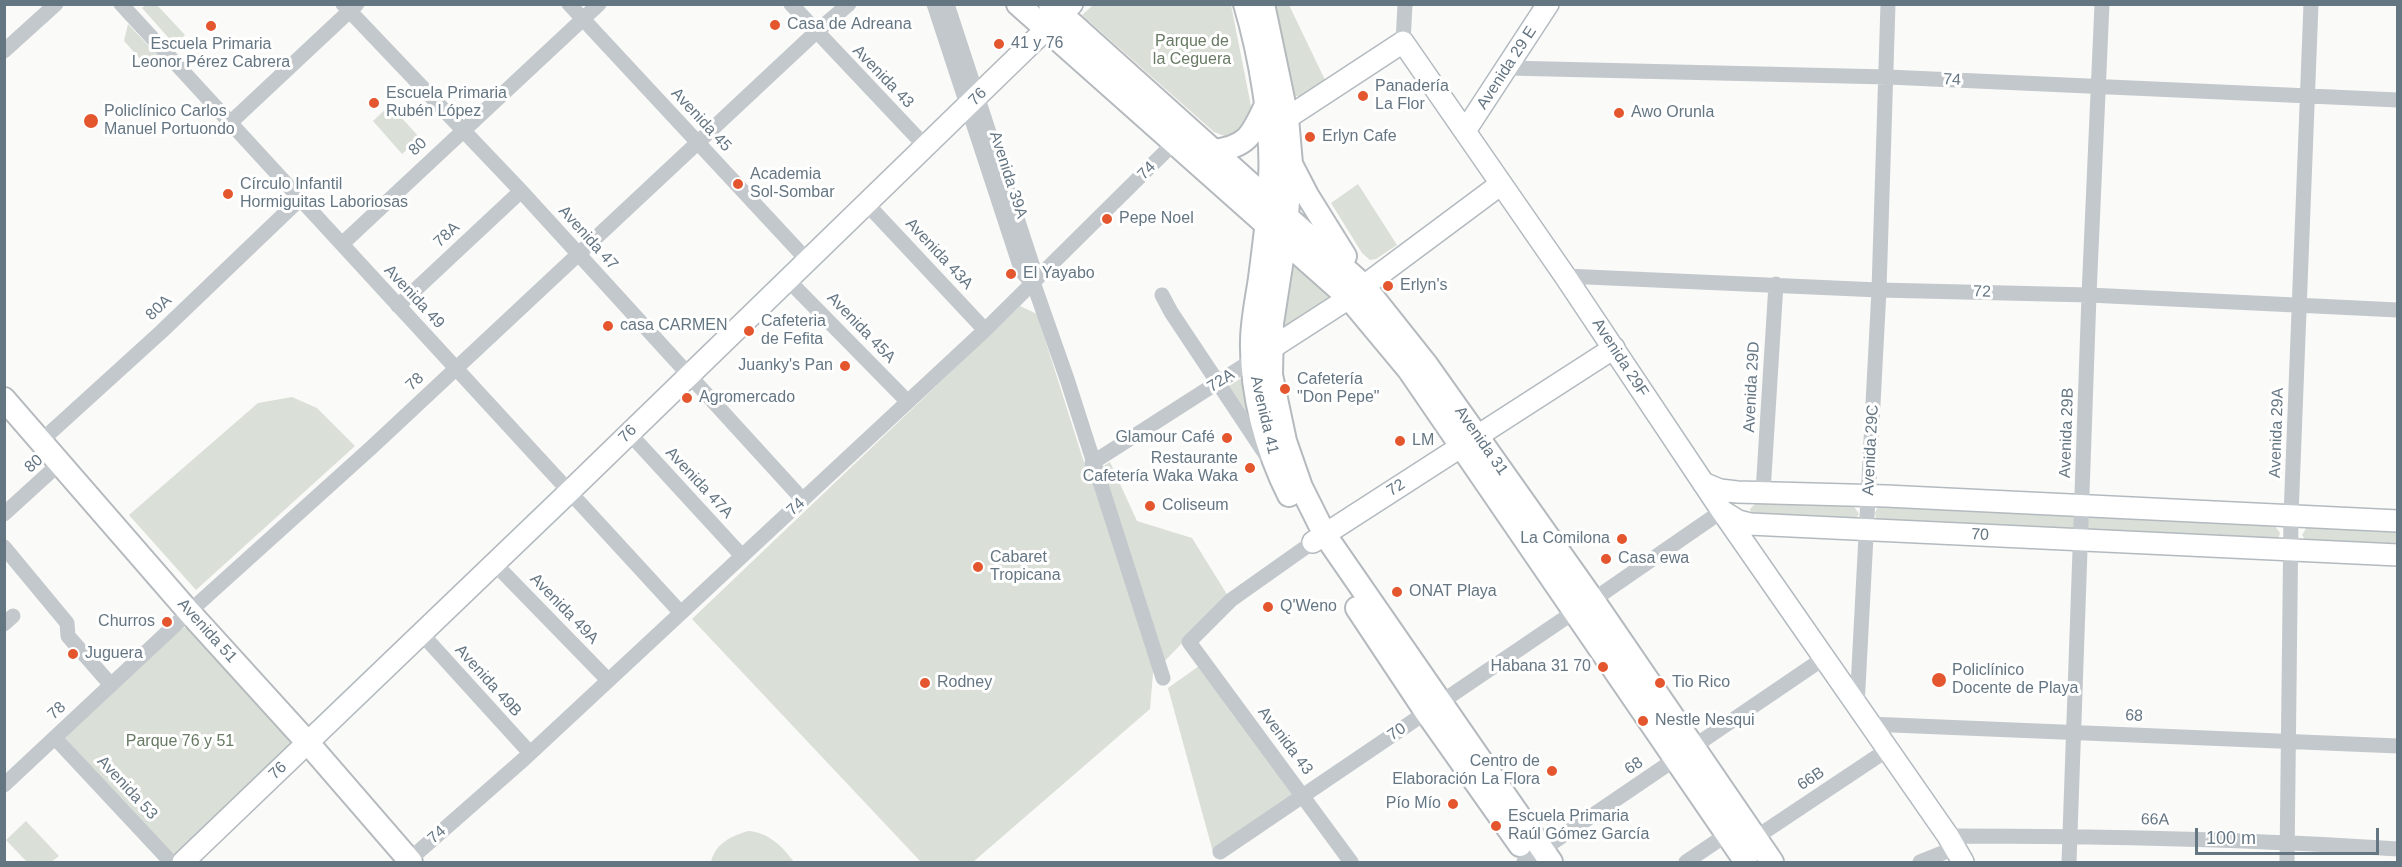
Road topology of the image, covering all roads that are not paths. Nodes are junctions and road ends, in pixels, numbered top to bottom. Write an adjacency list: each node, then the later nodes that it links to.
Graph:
1 (56, 4): 22 (street)
2 (121, 4): 31 (street, Avenida 49)
3 (569, 4): 19 (street, Avenida 45)
4 (599, 4): 19 (street, 80)
5 (791, 4): 20 (street, Avenida 43)
6 (849, 4): 20 (street, 78)
7 (934, 4): 28 (street, Avenida 39A)
8 (947, 4): 28 (street, Avenida 39A)
9 (1018, 4): 18 (main road)
10 (1245, 4): 29 (main road)
11 (1263, 4): 30 (main road)
12 (1405, 4): 21 (street)
13 (1548, 4): 23 (street, Avenida 29 E)
14 (1888, 4): 24 (street, Avenida 29C)
15 (2102, 4): 25 (street, Avenida 29B)
16 (2311, 4): 26 (street, Avenida 29A)
17 (350, 7): 31 (street); 32 (street, Avenida 47)
18 (1057, 14): 28 (street, 76); 35 (main road); 37 (main road)
19 (583, 20): 32 (street, 80); 34 (street, Avenida 45)
20 (816, 32): 34 (street, 78); 36 (street, Avenida 43)
21 (1403, 42): 30 (street); 33 (street, Avenida 29F)
22 (4, 51)
23 (1507, 68): 24 (street, 74); 33 (street, Avenida 29 E)
24 (1888, 77): 25 (street, 74); 53 (street, Avenida 29C)
25 (2098, 88): 26 (street, 74); 56 (street, Avenida 29B)
26 (2309, 96): 27 (street, 74); 58 (street, Avenida 29A)
27 (2397, 100)
28 (972, 103): 36 (street, 76); 52 (street, Avenida 39A)
29 (1265, 106): 37 (main road); 42 (main road)
30 (1287, 118): 38 (main road)
31 (230, 123): 41 (street, Avenida 49)
32 (462, 131): 40 (street, Avenida 47); 46 (street, 80)
33 (1465, 131): 39 (street, Avenida 29F)
34 (697, 143): 47 (street, 78); 48 (street, Avenida 45)
35 (1173, 144): 44 (main road); 52 (street, 74)
36 (926, 147): 43 (street, 76)
37 (1213, 151): 42 (main road)
38 (1291, 164): 44 (main road); 54 (main road)
39 (1501, 184): 49 (street, Avenida 29F); 54 (street, 72A)
40 (521, 191): 47 (street, Avenida 47); 57 (street, 78A)
41 (300, 199): 46 (street, Avenida 49); 69 (street, 80A)
42 (1269, 200): 44 (main road)
43 (866, 203): 48 (street, 76); 60 (street, Avenida 43A)
44 (1277, 220): 45 (main road, Avenida 41); 54 (main road, Avenida 31); 62 (main road, Avenida 41)
45 (1285, 240): 54 (main road, Avenida 31); 62 (main road, Avenida 41)
46 (342, 244): 57 (street, Avenida 49)
47 (578, 254): 63 (street, 78); 64 (street, Avenida 47)
48 (807, 260): 50 (street, 76)
49 (1566, 276): 51 (street, 72); 61 (street, Avenida 29F)
50 (787, 279): 64 (street, 76); 67 (street, Avenida 45A)
51 (1776, 284): 53 (street, 72); 77 (street, Avenida 29D)
52 (1034, 285): 60 (street, 74); 71 (street, Avenida 39A)
53 (1879, 290): 56 (street, 72); 78 (street, Avenida 29C)
54 (1356, 292): 62 (street, 72A); 70 (main road, Avenida 31)
55 (1162, 295): 65 (street)
56 (2089, 295): 58 (street, 72); 80 (street, Avenida 29B)
57 (398, 306): 63 (street, Avenida 49)
58 (2300, 306): 59 (street, 72); 83 (street, Avenida 29A)
59 (2397, 310)
60 (985, 330): 67 (street, 74)
61 (1614, 348): 70 (street, 72); 74 (street, Avenida 29F)
62 (1261, 354): 65 (street, 72A); 73 (main road, Avenida 41); 86 (main road, Avenida 41)
63 (456, 368): 75 (street, Avenida 49); 94 (street, 78)
64 (688, 375): 68 (street, 76); 79 (street, Avenida 47)
65 (1217, 383): 71 (street, 72A); 73 (street)
66 (4, 399): 69 (main road, Avenida 51)
67 (908, 402): 79 (street, 74)
68 (629, 434): 75 (street, 76); 91 (street, Avenida 47A)
69 (41, 441): 72 (main road, Avenida 51)
70 (1470, 441): 86 (street, 72); 93 (main road, Avenida 31)
71 (1092, 463): 99 (street, Avenida 39A)
72 (60, 464): 82 (street, 80); 94 (main road, Avenida 51)
73 (1280, 475): 86 (main road, Avenida 41)
74 (1703, 483): 76 (street, 70); 81 (street, Avenida 29F)
75 (569, 492): 92 (street, 76); 95 (street, Avenida 49)
76 (1737, 492): 77 (street, 70); 81 (street)
77 (1763, 492): 78 (street, 70)
78 (1868, 496): 80 (street, 70); 85 (street, Avenida 29C)
79 (803, 500): 91 (street, 74)
80 (2083, 506): 83 (street, 70); 87 (street, Avenida 29B)
81 (1722, 511): 85 (street, 70); 93 (street, 70); 98 (street, Avenida 29F)
82 (4, 514)
83 (2291, 516): 84 (street, 70); 89 (street, Avenida 29A)
84 (2397, 521)
85 (1866, 529): 87 (street, 70); 102 (street, Avenida 29C)
86 (1319, 538): 97 (street, 72); 103 (main road, Avenida 41)
87 (2080, 540): 89 (street, 70); 105 (street, Avenida 29B)
88 (4, 548): 101 (street)
89 (2291, 550): 90 (street, 70); 107 (street, Avenida 29A)
90 (2397, 555)
91 (742, 556): 95 (street, 74)
92 (494, 563): 96 (street, 76); 100 (street, Avenida 49A)
93 (1583, 606): 103 (street, 70); 112 (main road, Avenida 31)
94 (189, 612): 101 (street, 78); 108 (main road, Avenida 51)
95 (681, 613): 100 (street, 74)
96 (421, 633): 108 (street, 76); 111 (street, Avenida 49B)
97 (1189, 642): 114 (street, Avenida 43)
98 (1824, 658): 102 (street, Avenida 29F); 112 (street, 68)
99 (1163, 678)
100 (608, 680): 111 (street, 74)
101 (111, 685): 106 (street, 78)
102 (1857, 706): 104 (street)
103 (1433, 708): 114 (street, 70); 122 (main road, Avenida 41)
104 (1869, 724): 105 (street, 68); 110 (street)
105 (2073, 731): 107 (street, 68); 116 (street, Avenida 29B)
106 (55, 738): 113 (street, 78); 124 (street, Avenida 53)
107 (2289, 741): 109 (street, 68); 118 (street, Avenida 29A)
108 (308, 743): 123 (main road, Avenida 51); 125 (street, 76)
109 (2397, 746)
110 (1887, 750): 117 (street, 66B); 119 (street)
111 (530, 753): 123 (street, 74)
112 (1684, 753): 115 (main road, Avenida 31); 117 (main road, Avenida 31); 122 (street, 68)
113 (4, 785)
114 (1303, 795): 121 (street, 70); 126 (street, Avenida 43)
115 (1726, 835): 127 (street); 128 (main road, Avenida 31)
116 (2070, 836): 118 (street, 66A); 119 (street, 66A); 131 (street, Avenida 29B)
117 (1755, 838): 129 (main road, Avenida 31)
118 (2287, 842): 120 (street, 66A); 132 (street, Avenida 29A)
119 (1955, 849): 130 (street, 66A)
120 (2397, 849)
121 (1220, 852)
122 (1536, 859)
123 (410, 861)
124 (171, 862)
125 (183, 862)
126 (1350, 862)
127 (1686, 862)
128 (1746, 862)
129 (1772, 862)
130 (1920, 862)
131 (2069, 862)
132 (2287, 862)

